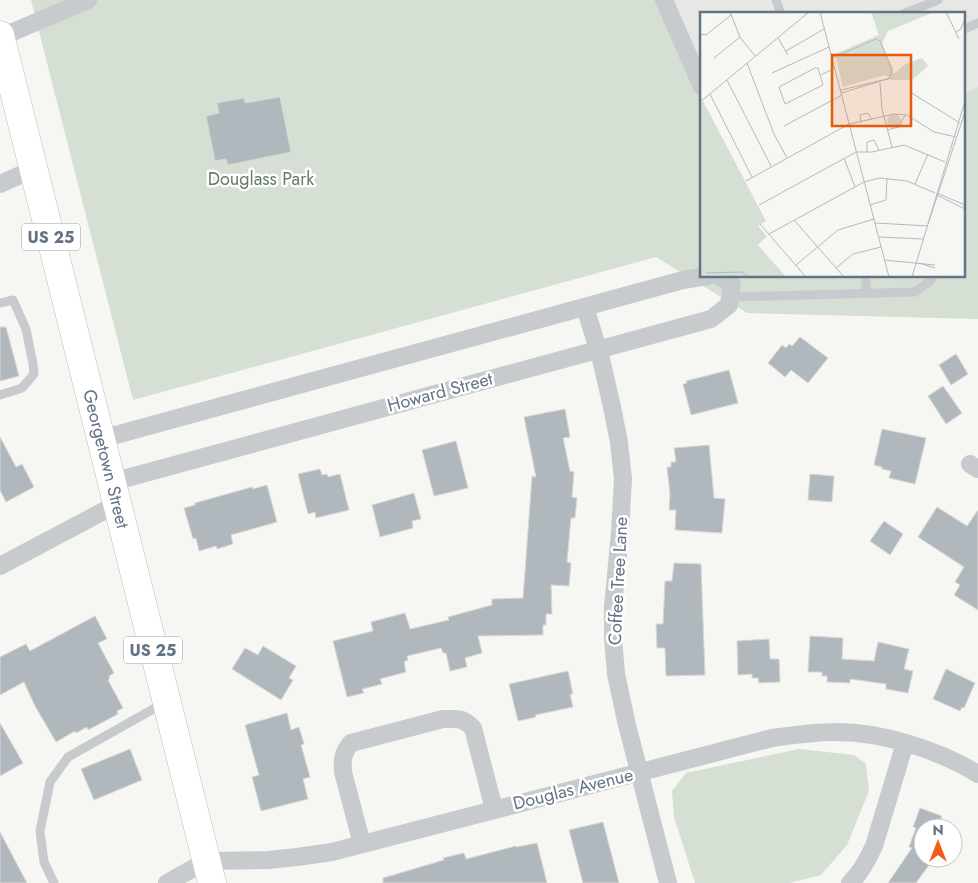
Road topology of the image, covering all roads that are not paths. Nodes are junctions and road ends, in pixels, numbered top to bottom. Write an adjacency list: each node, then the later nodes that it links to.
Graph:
1 (88, 0): 9 (street)
2 (664, 0): 10 (street)
3 (776, 0): 5 (lane)
4 (938, 0): 6 (lane)
5 (781, 12)
6 (908, 12)
7 (978, 23): 8 (lane)
8 (966, 28)
9 (0, 36): 11 (main road, Georgetown Street / US 25)
10 (700, 82)
11 (34, 169): 12 (street); 23 (main road, Georgetown Street / US 25)
12 (0, 184)
13 (700, 277): 20 (street)
14 (722, 278): 18 (street)
15 (866, 278): 17 (lane)
16 (932, 278): 17 (lane)
17 (866, 293): 18 (lane)
18 (730, 297): 21 (street, Howard Street)
19 (0, 304): 22 (lane)
20 (585, 308): 21 (street, Coffee Tree Lane); 23 (street)
21 (597, 349): 24 (street, Howard Street); 28 (street, Coffee Tree Lane)
22 (0, 395)
23 (101, 439): 24 (main road, Georgetown Street / US 25)
24 (114, 493): 25 (street, Howard Street); 26 (main road, Georgetown Street / US 25)
25 (0, 566)
26 (166, 701): 32 (main road, Georgetown Street / US 25); 33 (lane)
27 (905, 743): 28 (street, Douglas Avenue); 29 (street, Douglas Avenue); 36 (street)
28 (640, 772): 30 (street, Douglas Avenue); 35 (street, Coffee Tree Lane)
29 (978, 774)
30 (494, 809): 31 (street, Douglas Avenue); 31 (street)
31 (362, 844): 32 (street, Douglas Avenue)
32 (209, 872): 34 (street, Douglas Avenue)
33 (54, 883)
34 (168, 883)
35 (668, 883)
36 (850, 883)

